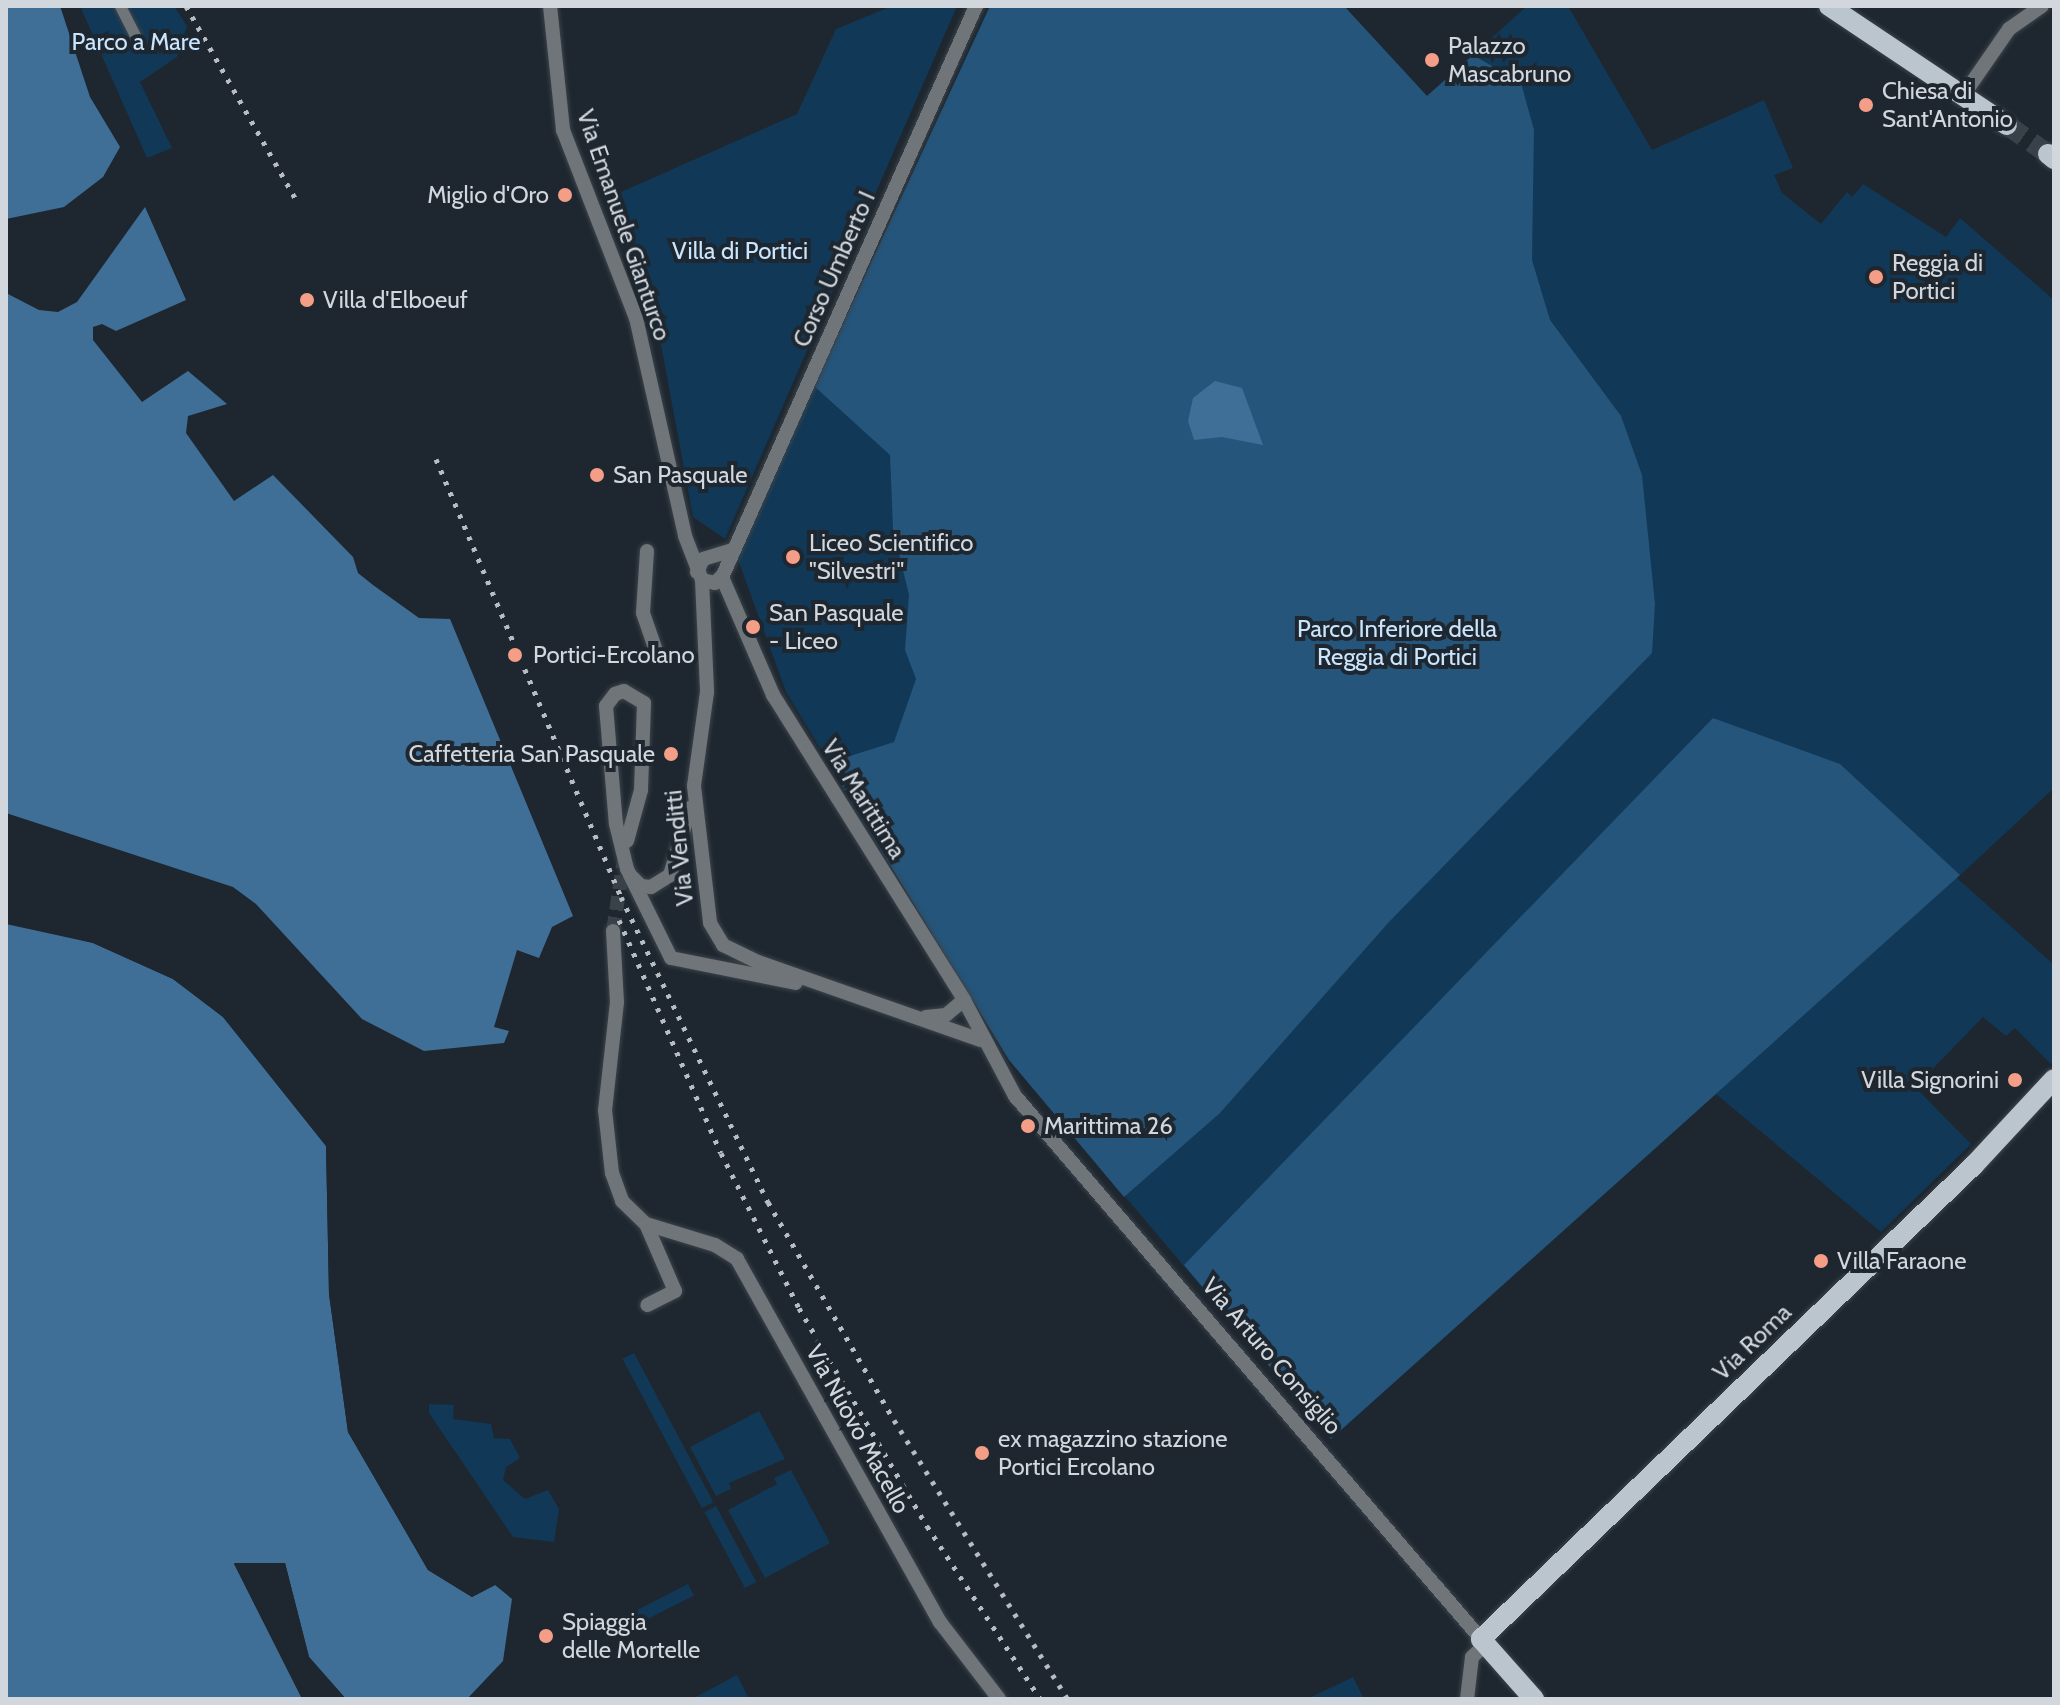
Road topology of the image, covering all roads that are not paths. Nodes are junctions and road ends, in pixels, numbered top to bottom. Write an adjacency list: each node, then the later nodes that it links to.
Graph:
1 (120, 6): 6 (street)
2 (550, 6): 11 (street, Via Emanuele Gianturco)
3 (976, 6): 9 (street, Corso Umberto I)
4 (2042, 6): 7 (street)
5 (1834, 7): 7 (main road)
6 (136, 37)
7 (1962, 97): 8 (main road)
8 (2007, 125)
9 (733, 550): 11 (street); 12 (street, Corso Umberto I)
10 (647, 551): 13 (street)
11 (704, 567): 12 (street, Via Marittima); 12 (street); 14 (street, Via Venditti)
12 (723, 573): 21 (street, Via Marittima)
13 (656, 650)
14 (694, 786): 15 (street); 17 (street, Via Venditti)
15 (683, 840): 17 (street); 18 (street)
16 (627, 841): 18 (street)
17 (698, 843): 20 (street, Via Venditti)
18 (627, 869): 20 (street)
19 (613, 931): 25 (street)
20 (859, 997): 22 (street, Via Venditti)
21 (964, 1000): 22 (street); 23 (street, Via Marittima)
22 (923, 1018): 23 (street, Via Venditti)
23 (981, 1040): 27 (street, Via Arturo Consiglio)
24 (2054, 1079): 27 (main road, Via Roma)
25 (646, 1224): 26 (street); 28 (street, Via Nuovo Macello)
26 (647, 1305)
27 (1483, 1642): 29 (street); 30 (main road, Via Arturo Consiglio)
28 (999, 1699)
29 (1467, 1699)
30 (1534, 1699)

